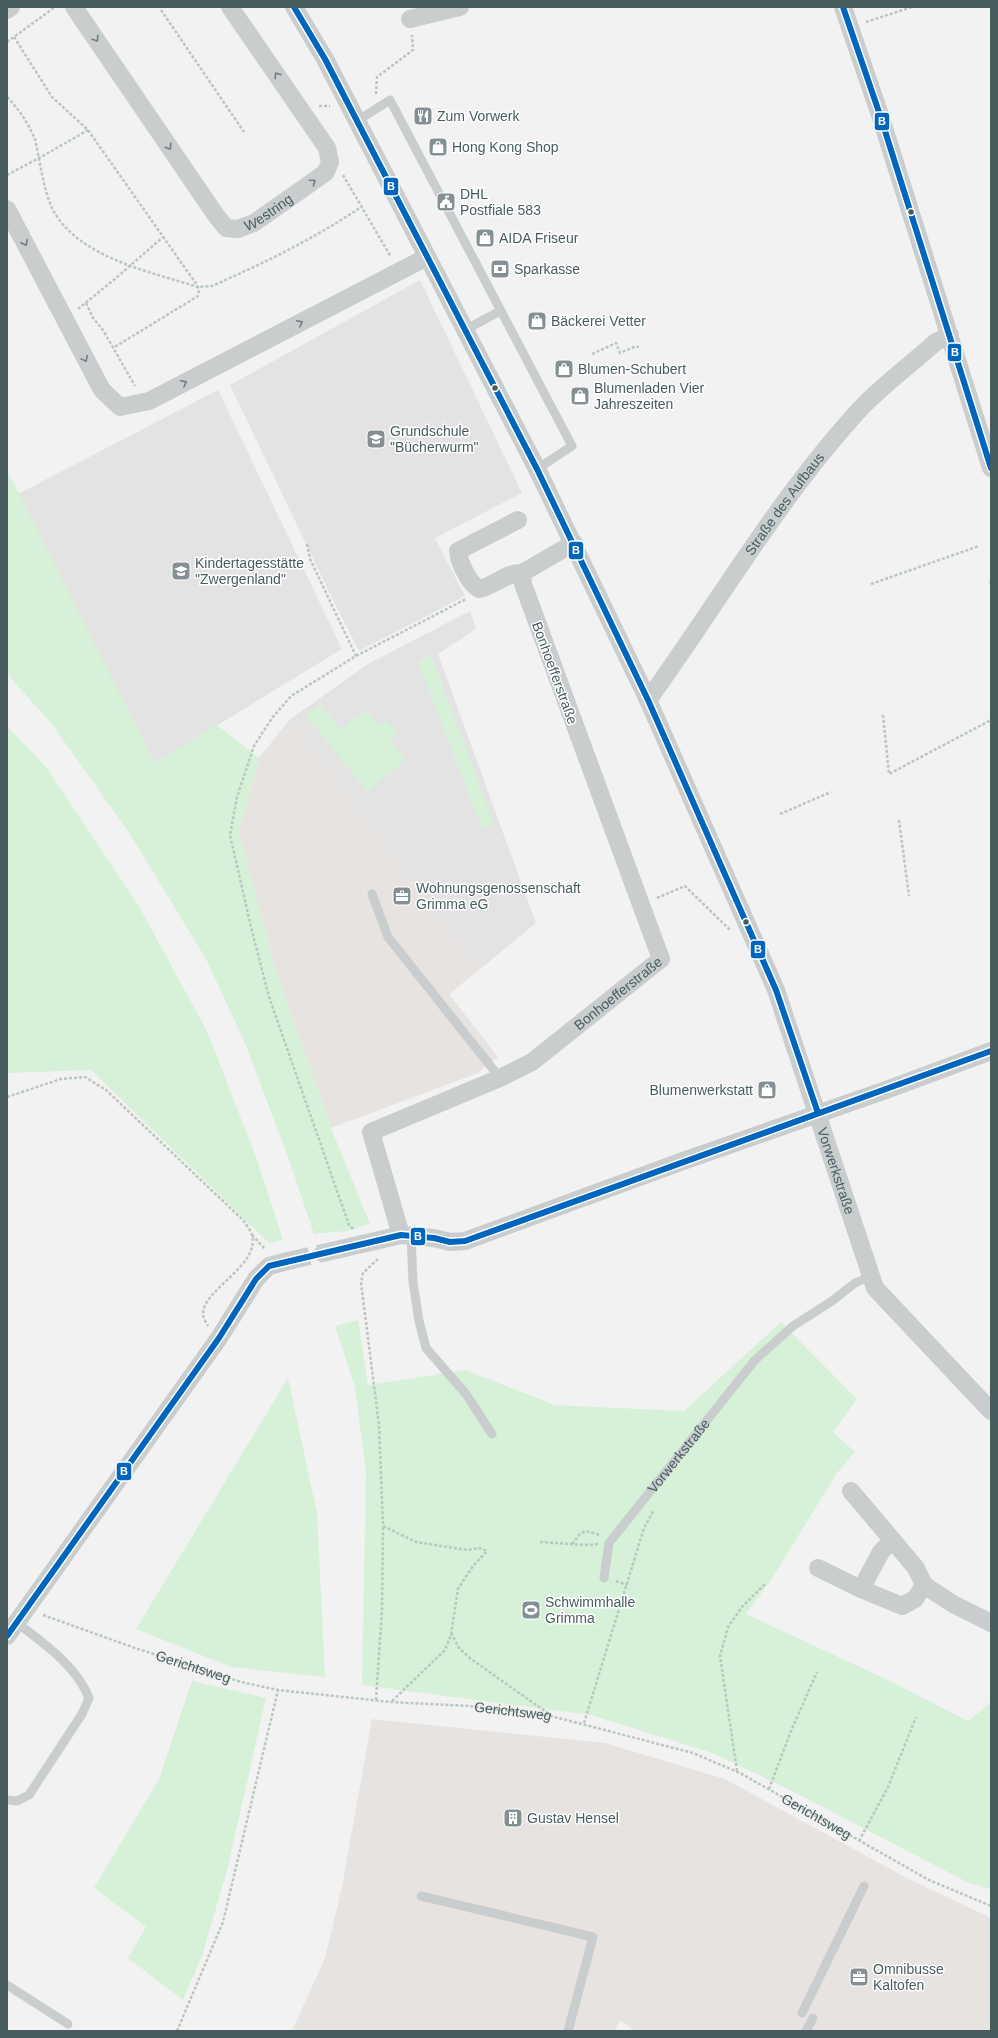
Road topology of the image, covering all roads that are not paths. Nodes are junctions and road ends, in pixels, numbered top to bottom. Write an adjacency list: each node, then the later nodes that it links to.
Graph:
1 (11, 7): 7 (street)
2 (74, 7): 3 (street, Westring, one-way to 3)
3 (230, 7)
4 (294, 7): 9 (street, Vorwerkstraße)
5 (460, 7): 8 (street)
6 (843, 7): 14 (street)
7 (7, 10)
8 (410, 19)
9 (354, 114): 11 (street, Vorwerkstraße); 12 (lane)
10 (7, 209): 11 (street, one-way to 11)
11 (427, 257): 13 (street, Vorwerkstraße)
12 (500, 311): 13 (lane); 15 (lane)
13 (465, 330): 15 (street, Vorwerkstraße)
14 (950, 335): 16 (street); 20 (street, Straße des Aufbaus)
15 (537, 468): 18 (street, Vorwerkstraße)
16 (991, 468)
17 (518, 520): 19 (street)
18 (574, 544): 19 (street); 20 (street, Vorwerkstraße)
19 (522, 573): 23 (street, Bonhoefferstraße)
20 (648, 700): 24 (street, Vorwerkstraße)
21 (372, 894): 23 (lane)
22 (991, 1051): 24 (street)
23 (500, 1078): 25 (street, Bonhoefferstraße)
24 (818, 1113): 25 (street); 28 (street, Vorwerkstraße)
25 (406, 1235): 26 (street); 30 (lane)
26 (323, 1253)
27 (292, 1260): 37 (street)
28 (870, 1276): 29 (street, Vorwerkstraße); 34 (lane, Vorwerkstraße)
29 (991, 1411)
30 (492, 1434)
31 (851, 1491): 32 (street)
32 (892, 1540): 35 (street); 36 (street)
33 (818, 1568): 36 (street)
34 (604, 1578)
35 (924, 1585): 36 (street); 38 (street)
36 (861, 1589)
37 (14, 1619): 39 (lane)
38 (991, 1623)
39 (7, 1800)
40 (864, 1886): 43 (lane)
41 (421, 1896): 46 (lane)
42 (7, 1985): 45 (lane)
43 (802, 2013)
44 (813, 2018): 47 (lane)
45 (68, 2024)
46 (568, 2031)
47 (806, 2031)

